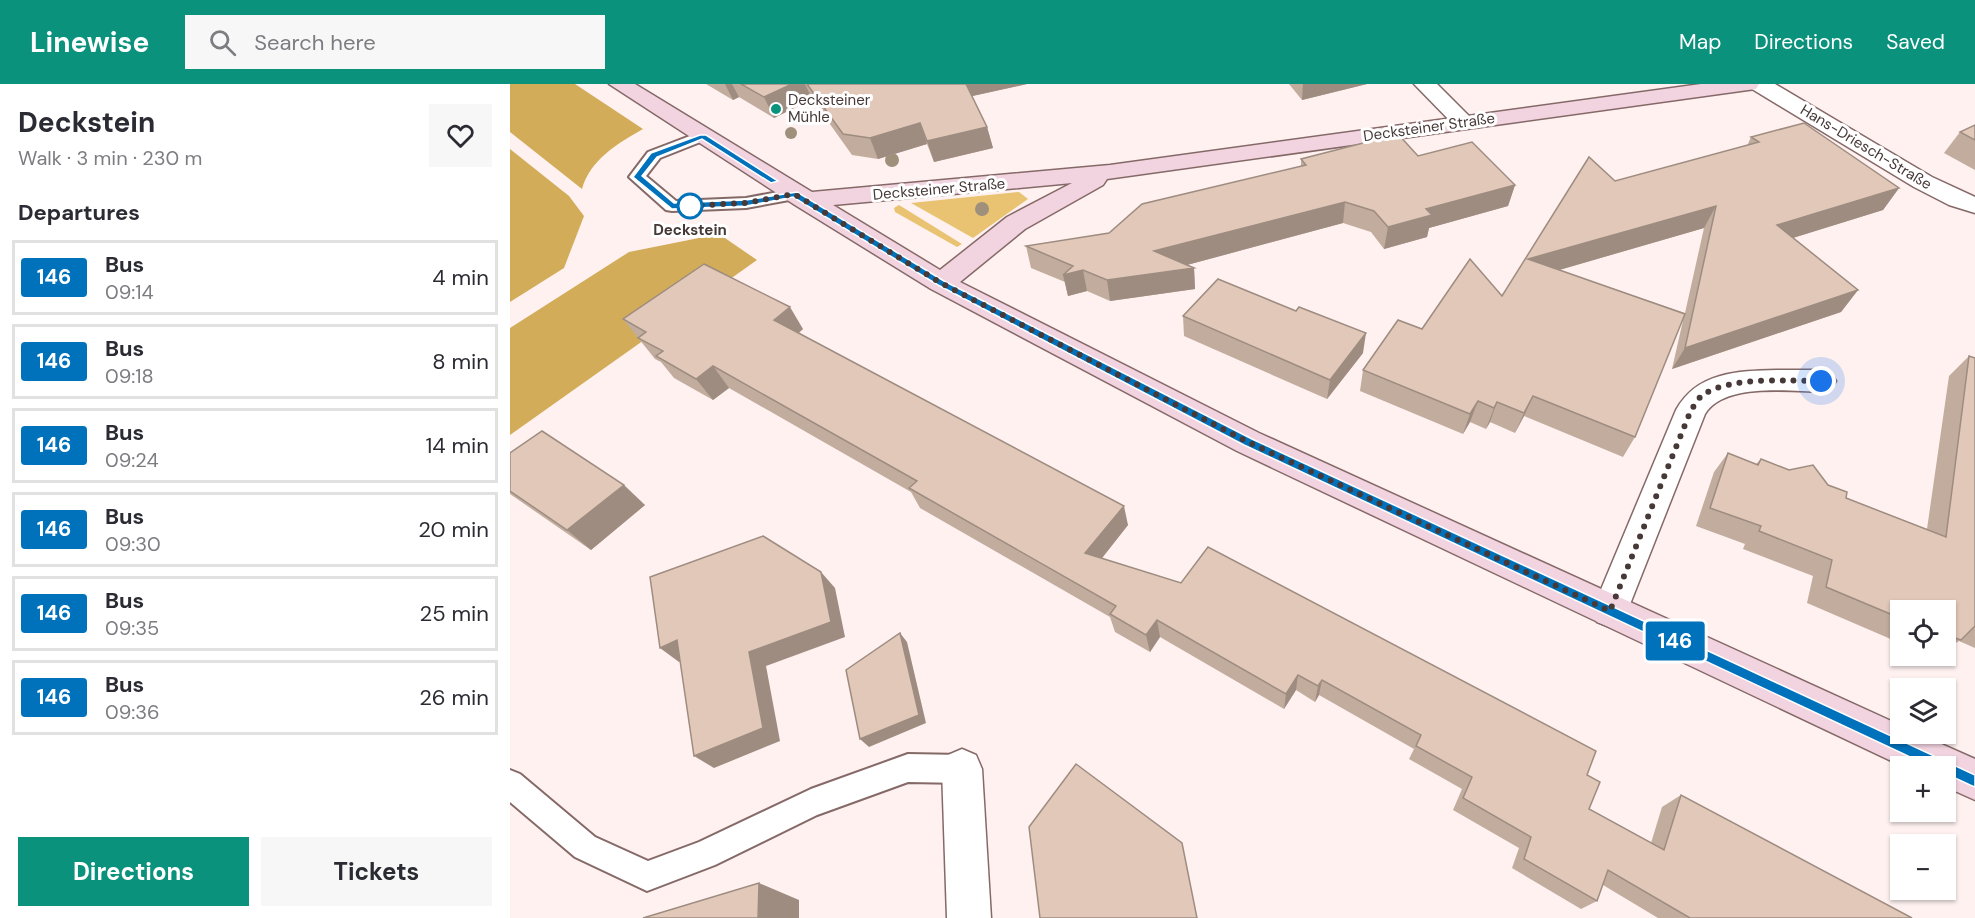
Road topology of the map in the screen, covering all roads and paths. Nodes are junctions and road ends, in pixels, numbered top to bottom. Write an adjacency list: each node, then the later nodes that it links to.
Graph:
1 (620, 84): 6 (main road)
2 (1425, 84): 5 (street)
3 (1748, 84): 5 (main road, Decksteiner Straße)
4 (1760, 84): 9 (street, Hans-Driesch-Straße)
5 (1464, 122): 7 (main road, Decksteiner Straße)
6 (703, 136): 8 (main road); 8 (lane)
7 (1110, 172): 8 (main road, Decksteiner Straße); 10 (main road, Decksteiner Straße)
8 (799, 197): 10 (main road)
9 (1975, 205)
10 (941, 283): 12 (main road)
11 (1821, 381): 12 (street)
12 (1610, 611): 14 (main road)
13 (962, 769): 15 (lane); 16 (street)
14 (1975, 780)
15 (510, 784)
16 (969, 918)

